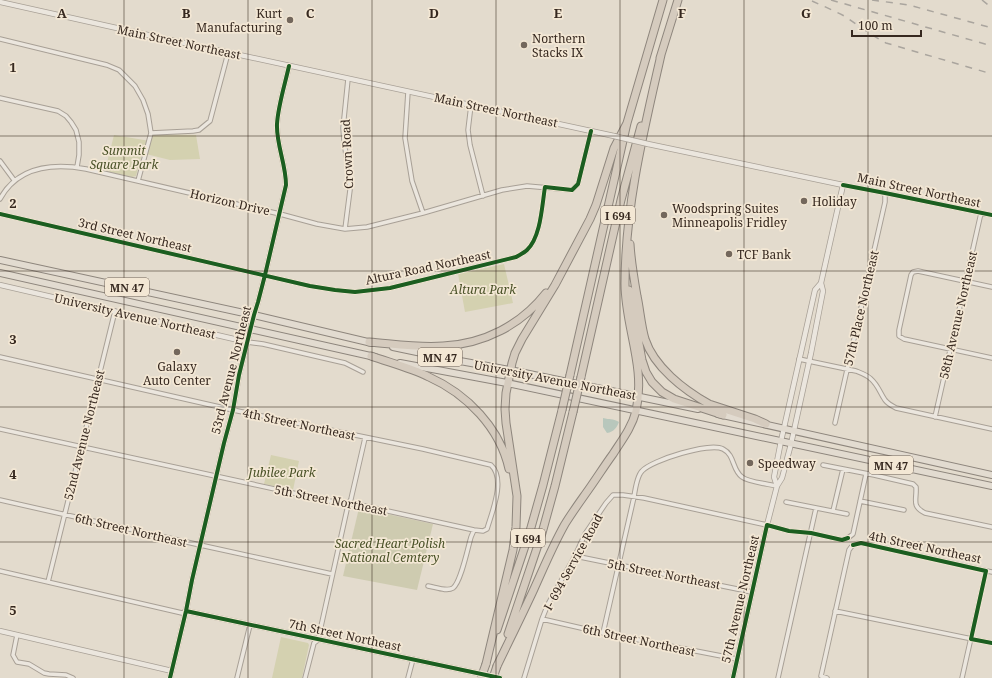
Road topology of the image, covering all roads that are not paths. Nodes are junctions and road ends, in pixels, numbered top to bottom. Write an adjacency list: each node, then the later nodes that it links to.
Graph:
1 (663, 0): 12 (highway, I 694)
2 (678, 0): 6 (highway, I 694)
3 (0, 2): 5 (street, Main Street Northeast)
4 (0, 39): 14 (street)
5 (228, 53): 7 (street, Main Street Northeast); 14 (street)
6 (661, 55): 24 (highway); 116 (highway, I 694, bridge)
7 (289, 66): 8 (street, Main Street Northeast); 28 (street, 53rd Avenue Northeast)
8 (348, 79): 9 (street, Main Street Northeast); 30 (street, Crown Road)
9 (408, 92): 11 (street, Main Street Northeast); 25 (street)
10 (0, 98): 16 (street)
11 (471, 105): 13 (street, Main Street Northeast); 22 (street)
12 (627, 123): 31 (highway); 115 (highway, I 694, bridge)
13 (591, 131): 19 (street, Main Street Northeast, bridge); 20 (street, Horizon Drive)
14 (151, 133): 18 (street)
15 (0, 161): 17 (street)
16 (77, 167): 17 (street, Horizon Drive); 18 (street, Horizon Drive)
17 (14, 180): 23 (street, Horizon Drive)
18 (138, 181): 28 (street, Horizon Drive)
19 (843, 185): 21 (street, Main Street Northeast); 37 (street, 57th Avenue Northeast)
20 (545, 187): 22 (street, Horizon Drive); 35 (street, Altura Road Northeast)
21 (885, 193): 26 (street, Main Street Northeast); 51 (street, 57th Place Northeast)
22 (483, 196): 25 (street, Horizon Drive)
23 (0, 199)
24 (630, 210): 32 (highway); 62 (highway)
25 (423, 213): 30 (street, Horizon Drive)
26 (981, 213): 29 (street, Main Street Northeast); 36 (street, 58th Avenue Northeast)
27 (0, 214): 35 (street, 3rd Street Northeast)
28 (280, 214): 30 (street, Horizon Drive); 35 (street, 53rd Avenue Northeast)
29 (992, 216)
30 (345, 229)
31 (574, 250): 44 (highway); 52 (highway)
32 (625, 257): 56 (highway); 59 (highway)
33 (0, 260): 41 (main road, University Avenue Northeast / MN 47)
34 (0, 273): 42 (main road, University Avenue Northeast / MN 47)
35 (265, 275): 41 (street, 53rd Avenue Northeast)
36 (966, 281): 39 (street); 45 (street, 58th Avenue Northeast); 45 (street)
37 (821, 283): 49 (street, 57th Avenue Northeast); 50 (street, 57th Avenue Northeast)
38 (0, 285): 40 (street, University Avenue Northeast)
39 (992, 287)
40 (115, 311): 43 (street, University Avenue Northeast); 54 (street, 52nd Avenue Northeast)
41 (254, 315): 42 (street, 53rd Avenue Northeast); 44 (main road, University Avenue Northeast / MN 47)
42 (250, 329): 43 (street, 53rd Avenue Northeast); 46 (main road, University Avenue Northeast / MN 47)
43 (247, 342): 53 (street, University Avenue Northeast); 57 (street, 53rd Avenue Northeast)
44 (369, 342): 52 (main road, University Avenue Northeast / MN 47)
45 (950, 349): 48 (street); 60 (street, 58th Avenue Northeast)
46 (371, 356): 55 (main road, University Avenue Northeast / MN 47); 84 (highway)
47 (0, 357): 54 (street, 4th Street Northeast)
48 (992, 358)
49 (799, 359): 50 (street); 63 (street, 57th Avenue Northeast)
50 (809, 362): 51 (street); 66 (street, 57th Avenue Northeast)
51 (847, 369): 60 (street); 61 (street, 57th Place Northeast)
52 (510, 370): 55 (highway); 56 (main road, University Avenue Northeast / MN 47)
53 (363, 372)
54 (98, 379): 57 (street, 4th Street Northeast); 70 (street, 52nd Avenue Northeast)
55 (508, 383): 58 (main road, University Avenue Northeast / MN 47); 84 (highway)
56 (638, 397): 58 (highway); 59 (main road, University Avenue Northeast / MN 47)
57 (234, 410): 67 (street, 4th Street Northeast); 75 (street, 53rd Avenue Northeast)
58 (636, 411): 68 (main road, University Avenue Northeast / MN 47); 116 (highway)
59 (723, 415): 62 (main road, University Avenue Northeast / MN 47)
60 (935, 417): 65 (street)
61 (835, 423)
62 (766, 424): 63 (main road, University Avenue Northeast / MN 47)
63 (784, 428): 66 (main road, University Avenue Northeast / MN 47); 68 (street, 57th Avenue Northeast)
64 (0, 429): 70 (street, 5th Street Northeast)
65 (992, 429)
66 (794, 430): 69 (street, 57th Avenue Northeast); 74 (main road, University Avenue Northeast / MN 47)
67 (365, 438): 82 (street); 91 (street, 4th Street Northeast)
68 (781, 441): 69 (main road, University Avenue Northeast / MN 47); 76 (street, 57th Avenue Northeast)
69 (791, 444): 76 (street, 57th Avenue Northeast); 77 (main road, University Avenue Northeast / MN 47)
70 (82, 447): 75 (street, 5th Street Northeast); 88 (street, 52nd Avenue Northeast)
71 (823, 465): 72 (street)
72 (843, 469): 73 (street); 86 (street)
73 (866, 474): 80 (street); 90 (street)
74 (992, 475)
75 (216, 476): 82 (street, 5th Street Northeast); 93 (street, 53rd Avenue Northeast)
76 (778, 486): 78 (street); 89 (street, 57th Avenue Northeast)
77 (992, 486)
78 (634, 497): 89 (street); 94 (street, I- 694 Service Road); 95 (street)
79 (0, 500): 88 (street, 6th Street Northeast)
80 (860, 500): 85 (street); 92 (street)
81 (786, 502): 83 (street)
82 (348, 505): 91 (street, 5th Street Northeast); 99 (street)
83 (816, 508): 86 (street); 92 (street)
84 (517, 510): 115 (highway)
85 (904, 510)
86 (833, 512): 87 (street)
87 (847, 514)
88 (65, 515): 93 (street, 6th Street Northeast); 100 (street, 52nd Avenue Northeast)
89 (767, 525): 92 (street); 102 (street, 57th Avenue Northeast)
90 (992, 527)
91 (474, 530): 101 (street)
92 (811, 532): 130 (street)
93 (200, 545): 99 (street, 6th Street Northeast); 104 (street, 53rd Avenue Northeast)
94 (575, 556): 95 (street, 5th Street Northeast); 105 (street, I- 694 Service Road)
95 (619, 565): 102 (street, 5th Street Northeast); 108 (street)
96 (0, 571): 100 (street, 7th Street Northeast)
97 (986, 571): 98 (street, 4th Street Northeast); 103 (street, 4th Street Northeast); 110 (street)
98 (992, 572)
99 (332, 574): 111 (street)
100 (48, 582): 104 (street, 7th Street Northeast)
101 (428, 586)
102 (752, 592): 114 (street, 57th Avenue Northeast)
103 (835, 610): 110 (street); 131 (street)
104 (186, 611): 106 (street, 7th Street Northeast); 117 (street, 53rd Avenue Northeast)
105 (542, 619): 108 (street, 6th Street Northeast); 128 (street, I- 694 Service Road)
106 (250, 626): 111 (street, 7th Street Northeast); 122 (street)
107 (0, 631): 109 (street)
108 (604, 633): 114 (street, 6th Street Northeast)
109 (17, 635): 117 (street); 118 (street)
110 (971, 639): 112 (street); 132 (street)
111 (318, 640): 113 (street, 7th Street Northeast); 123 (street)
112 (992, 643)
113 (413, 659): 124 (street); 127 (street, 7th Street Northeast)
114 (737, 659): 129 (street, 57th Avenue Northeast)
115 (486, 664): 125 (highway, I 694, bridge)
116 (497, 666): 126 (highway, I 694, bridge)
117 (172, 671): 121 (street, 53rd Avenue Northeast)
118 (44, 673): 119 (street); 120 (street)
119 (46, 678)
120 (73, 678)
121 (170, 678)
122 (237, 678)
123 (305, 678)
124 (408, 678)
125 (481, 678)
126 (493, 678)
127 (500, 678)
128 (524, 678)
129 (733, 678)
130 (778, 678)
131 (827, 678)
132 (962, 678)

